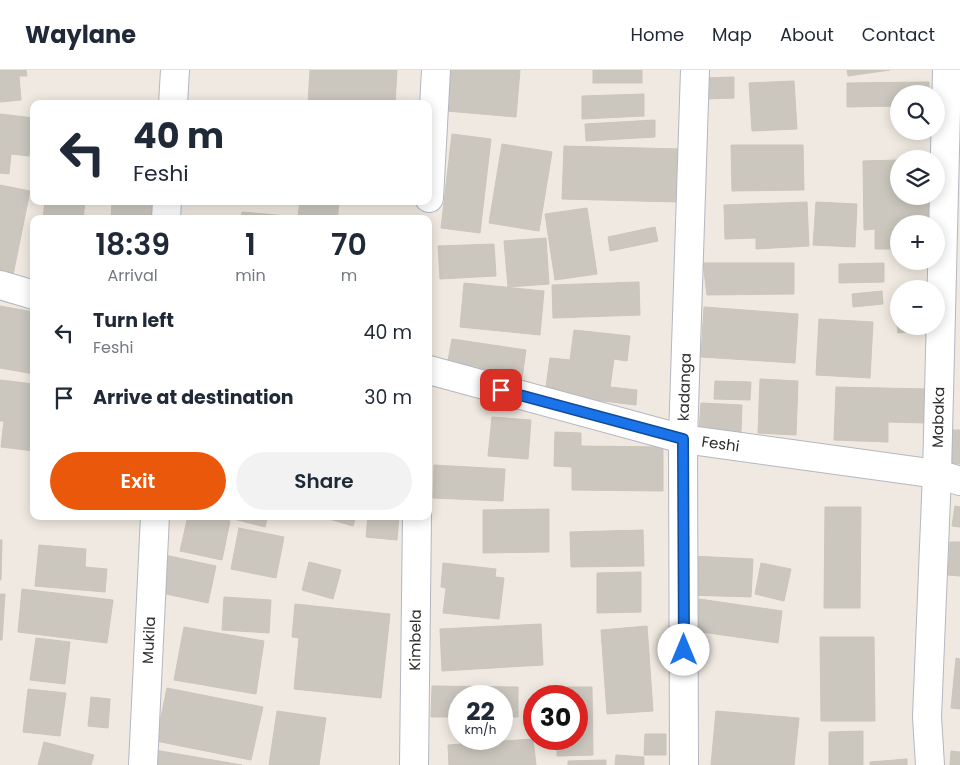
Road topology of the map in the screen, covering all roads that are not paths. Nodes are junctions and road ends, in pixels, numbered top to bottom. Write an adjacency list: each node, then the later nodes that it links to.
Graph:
1 (175, 70): 5 (street)
2 (436, 70): 6 (street)
3 (695, 70): 10 (street, kadanga)
4 (947, 70): 11 (street, Mabaka)
5 (173, 100)
6 (432, 144)
7 (0, 285): 8 (street)
8 (30, 294)
9 (432, 371): 10 (street, Feshi)
10 (683, 439): 11 (street, Feshi); 16 (street, kadanga)
11 (949, 477): 17 (street, Mabaka)
12 (155, 520): 14 (street, Mukila)
13 (417, 520): 15 (street, Kimbela)
14 (143, 765)
15 (414, 765)
16 (684, 765)
17 (930, 765)

